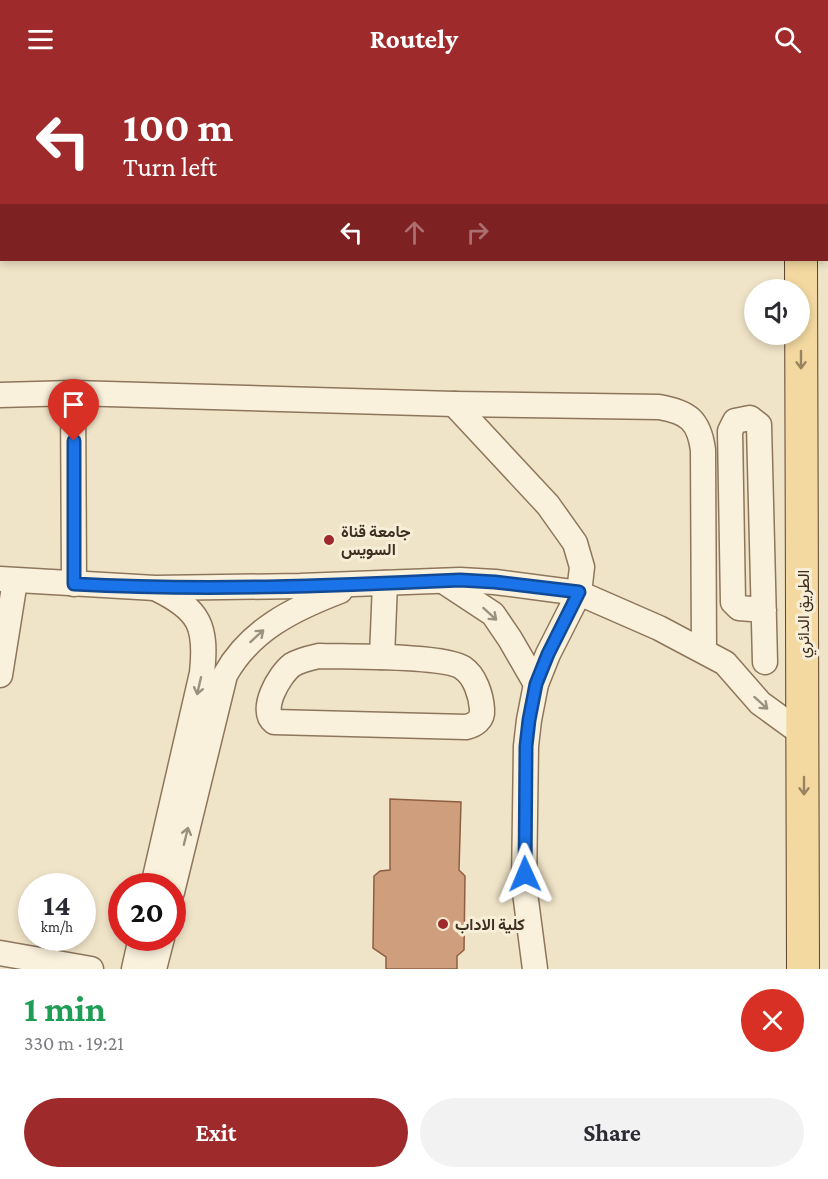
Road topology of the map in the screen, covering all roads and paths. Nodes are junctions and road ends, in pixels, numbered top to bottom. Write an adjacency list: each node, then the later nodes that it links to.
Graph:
1 (801, 261): 13 (main road, الطريق الدائري, one-way to 13)
2 (73, 393): 3 (lane); 4 (lane); 8 (lane)
3 (0, 395)
4 (454, 404): 11 (lane); 15 (lane)
5 (8, 580): 8 (lane); 20 (lane)
6 (443, 581): 7 (lane); 11 (lane); 21 (lane, one-way to 21)
7 (385, 583): 9 (lane); 16 (lane)
8 (74, 584): 10 (lane)
9 (357, 584): 10 (lane); 17 (lane, one-way to 9)
10 (155, 588): 14 (lane)
11 (579, 592): 15 (lane); 21 (lane)
12 (764, 610): 12 (lane); 18 (lane)
13 (803, 650): 18 (lane); 22 (main road, الطريق الدائري)
14 (204, 651): 17 (lane); 23 (lane, one-way to 23)
15 (704, 651): 19 (lane)
16 (382, 657): 16 (lane)
17 (235, 658): 24 (lane, one-way to 17)
18 (765, 662): 19 (lane)
19 (724, 663): 22 (lane, one-way to 22)
20 (0, 675)
21 (536, 684): 31 (lane)
22 (804, 735): 32 (main road, الطريق الدائري, one-way to 32)
23 (156, 873)
24 (177, 873)
25 (138, 951): 29 (lane)
26 (159, 951): 30 (lane)
27 (0, 953): 28 (lane)
28 (91, 969)
29 (134, 969)
30 (154, 969)
31 (535, 969)
32 (803, 969)

